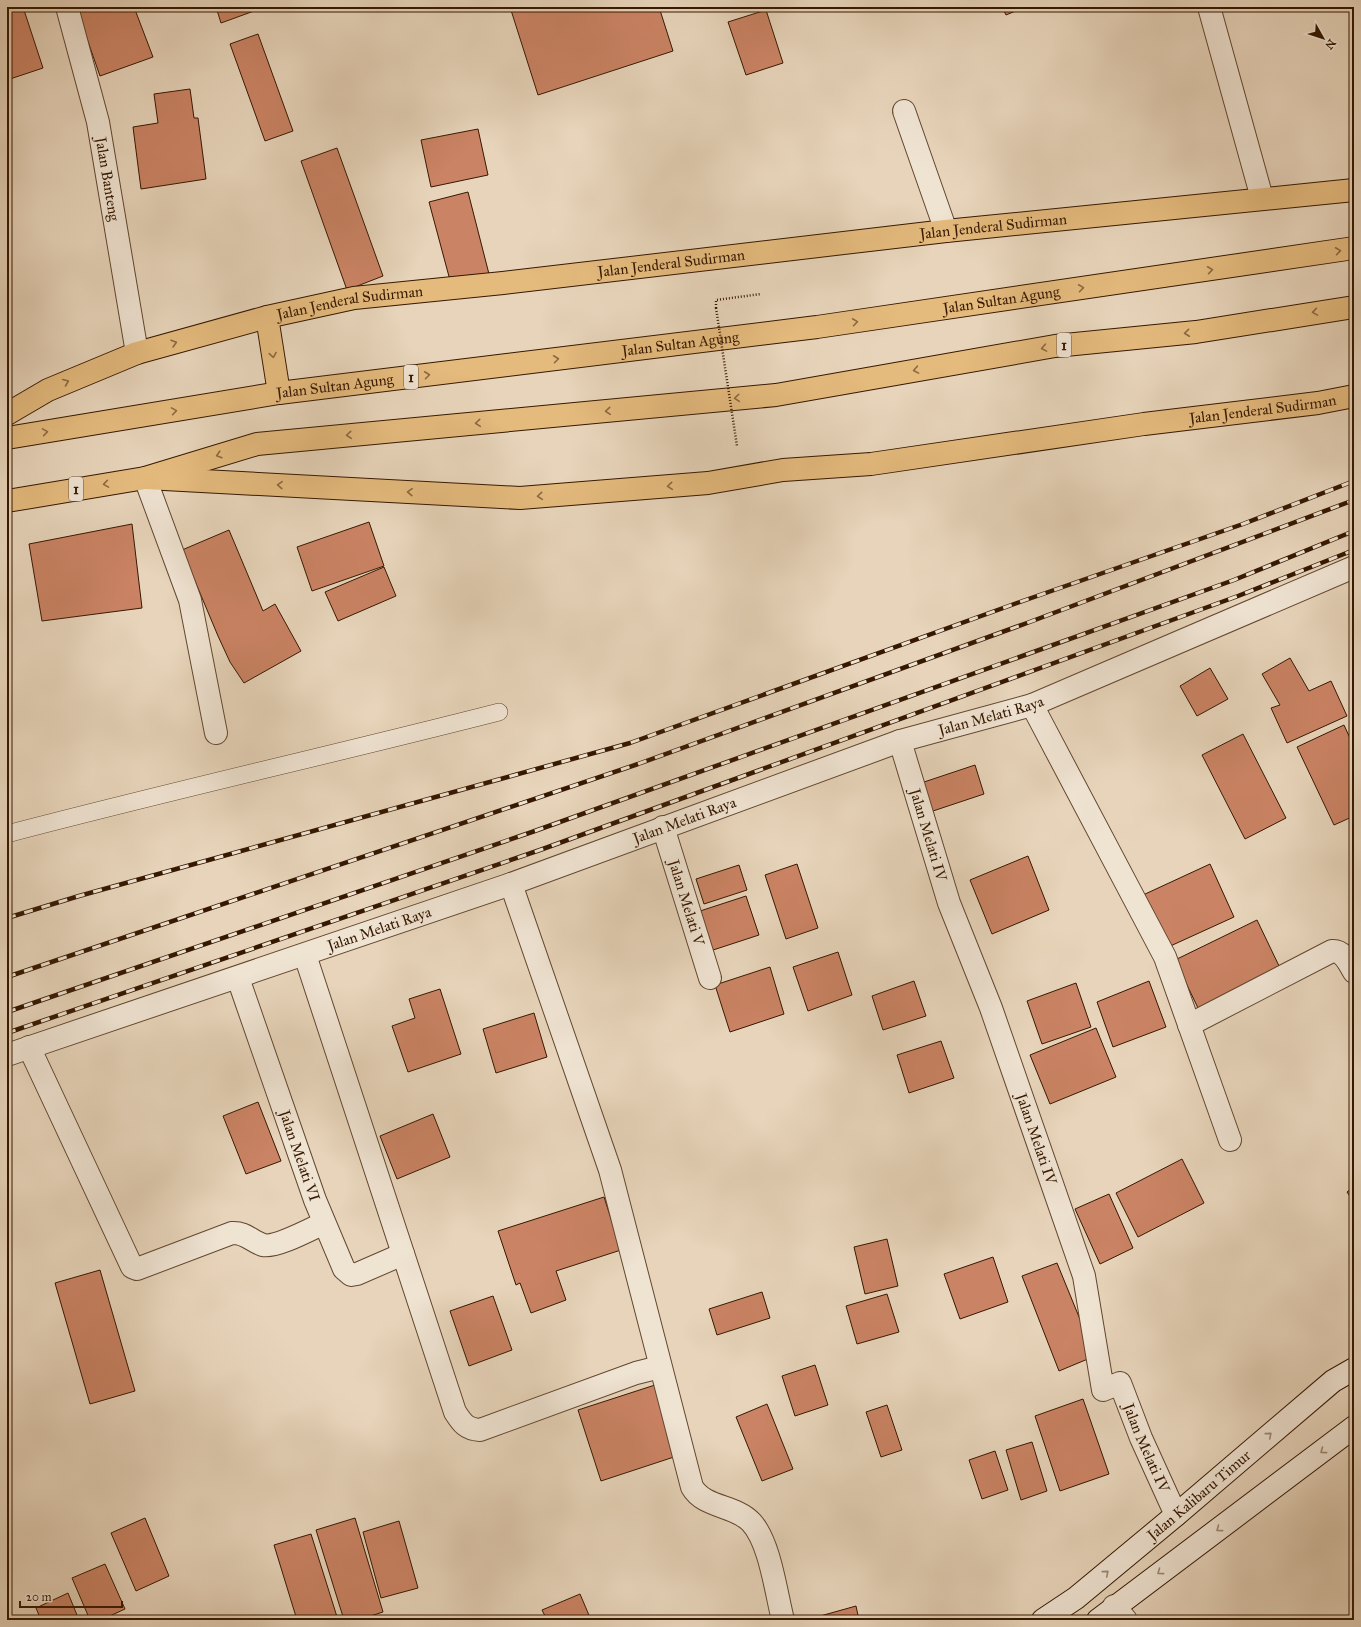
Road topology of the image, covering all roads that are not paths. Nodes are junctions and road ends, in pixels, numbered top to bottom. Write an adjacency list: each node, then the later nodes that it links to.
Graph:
1 (67, 7): 10 (street, Jalan Banteng)
2 (1209, 7): 5 (street)
3 (904, 111): 6 (street)
4 (1354, 190): 5 (main road, Jalan Jenderal Sudirman)
5 (1262, 198): 6 (main road, Jalan Jenderal Sudirman)
6 (946, 231): 9 (main road, Jalan Jenderal Sudirman)
7 (1354, 248): 11 (main road, Jalan Sultan Agung / 1, one-way to 7)
8 (1354, 307): 15 (main road, Jalan Jenderal Sudirman / 1, one-way to 15)
9 (267, 317): 10 (main road, Jalan Jenderal Sudirman, one-way to 9); 11 (main road, one-way to 11)
10 (137, 353): 13 (main road, Jalan Jenderal Sudirman, one-way to 10)
11 (278, 393): 14 (main road, Jalan Sultan Agung / 1, one-way to 11)
12 (1354, 396): 15 (main road, Jalan Jenderal Sudirman, one-way to 15)
13 (7, 414)
14 (7, 438)
15 (145, 478): 16 (main road, Jalan Jenderal Sudirman / 1, one-way to 16); 20 (street)
16 (7, 501)
17 (1354, 567): 18 (street, Jalan Melati Raya)
18 (1032, 705): 21 (street, Jalan Melati Raya); 29 (street)
19 (499, 712): 23 (lane)
20 (216, 733)
21 (900, 741): 22 (street, Jalan Melati Raya); 38 (street, Jalan Melati IV)
22 (663, 827): 24 (street, Jalan Melati Raya); 28 (street, Jalan Melati V)
23 (7, 834)
24 (511, 884): 25 (street, Jalan Melati Raya); 35 (street)
25 (305, 955): 27 (street, Jalan Melati Raya); 34 (street)
26 (1354, 972): 29 (street)
27 (238, 978): 30 (street, Jalan Melati Raya); 33 (street, Jalan Melati VI)
28 (710, 978)
29 (1189, 1025): 32 (street)
30 (29, 1048): 31 (street, Jalan Melati Raya); 33 (street)
31 (7, 1055)
32 (1230, 1140)
33 (324, 1223): 34 (street, Jalan Melati VI)
34 (403, 1254): 35 (street)
35 (660, 1367): 40 (street)
36 (1354, 1369): 38 (street, Jalan Kalibaru Timur, one-way to 36)
37 (1354, 1427): 39 (street, one-way to 39)
38 (1176, 1515): 41 (street, Jalan Kalibaru Timur, one-way to 38)
39 (1113, 1616)
40 (783, 1620)
41 (1043, 1620)

